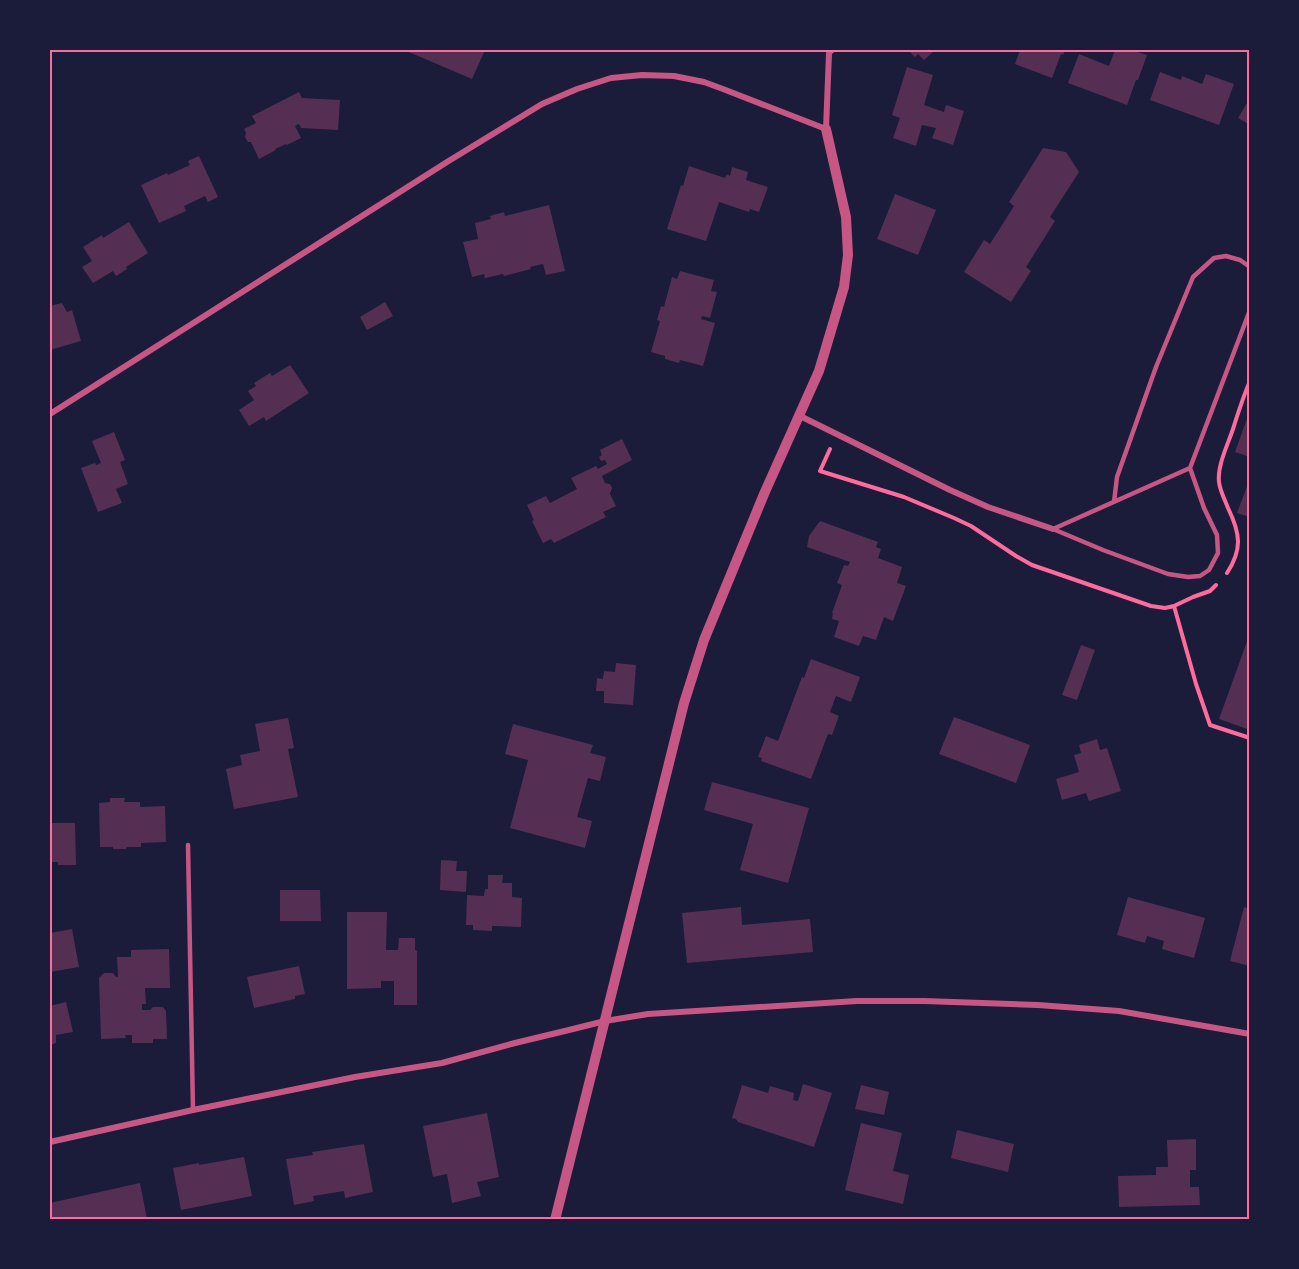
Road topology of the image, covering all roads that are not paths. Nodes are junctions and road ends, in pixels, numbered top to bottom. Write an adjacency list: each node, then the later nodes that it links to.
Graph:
1 (829, 51): 2 (street)
2 (826, 129): 5 (street); 6 (street)
3 (1250, 267): 8 (lane)
4 (1250, 310): 7 (lane)
5 (50, 414)
6 (800, 416): 9 (street); 11 (street)
7 (1190, 468): 8 (lane); 9 (lane)
8 (1114, 501): 9 (lane)
9 (1053, 530)
10 (188, 845): 13 (lane)
11 (605, 1022): 12 (street); 13 (street); 15 (street)
12 (1250, 1034)
13 (193, 1110): 14 (street)
14 (50, 1142)
15 (555, 1220)

